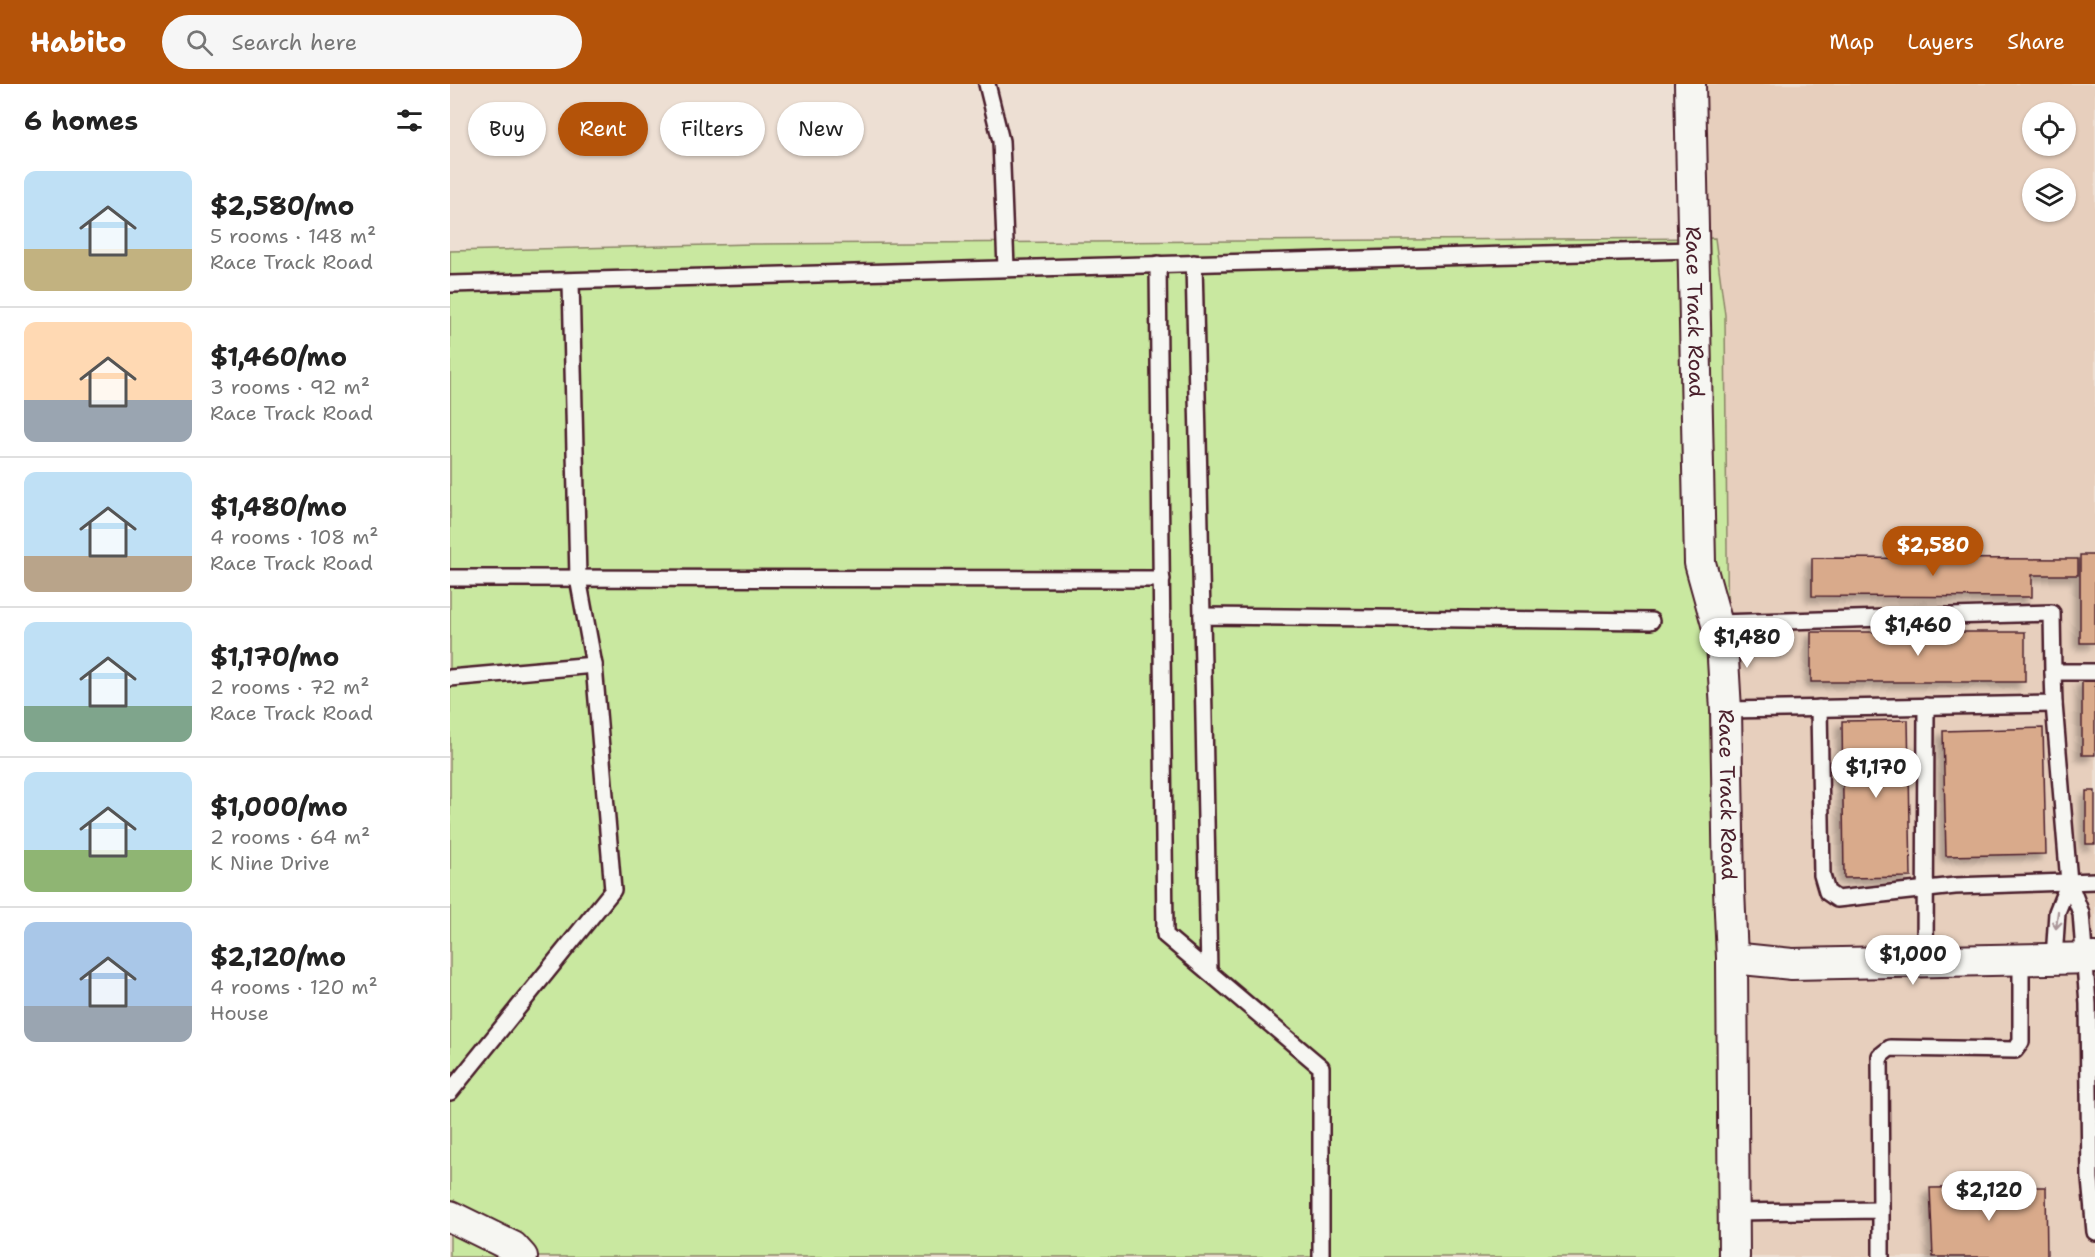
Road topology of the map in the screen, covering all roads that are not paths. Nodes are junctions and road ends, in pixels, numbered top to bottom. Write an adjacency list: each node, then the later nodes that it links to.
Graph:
1 (987, 84): 6 (lane)
2 (1690, 84): 3 (street, Race Track Road)
3 (1693, 250): 4 (lane); 14 (street, Race Track Road)
4 (1194, 263): 5 (lane); 12 (lane)
5 (1158, 264): 6 (lane); 11 (lane)
6 (1006, 268): 7 (lane)
7 (571, 282): 8 (lane); 10 (lane)
8 (450, 284)
9 (450, 578): 10 (lane)
10 (578, 578): 11 (lane); 15 (lane)
11 (1162, 579): 30 (lane)
12 (1202, 616): 13 (lane); 30 (lane)
13 (1651, 621)
14 (1717, 623): 16 (lane); 22 (street, Race Track Road)
15 (594, 665): 18 (lane); 31 (lane)
16 (2053, 672): 17 (lane); 19 (lane)
17 (2095, 672)
18 (450, 678)
19 (2054, 704): 20 (lane); 24 (lane)
20 (1926, 706): 21 (lane); 25 (lane)
21 (1819, 708): 22 (lane); 25 (lane)
22 (1726, 710): 26 (street, Race Track Road)
23 (2095, 881): 24 (lane)
24 (2069, 882): 25 (lane); 27 (lane); 27 (lane, one-way to 27)
25 (1925, 889): 29 (lane)
26 (1732, 958): 29 (street); 34 (street, Race Track Road)
27 (2078, 959): 28 (street); 32 (lane)
28 (2021, 960): 29 (street); 33 (lane)
29 (1925, 961)
30 (1209, 972): 38 (lane)
31 (450, 1092)
32 (2094, 1198): 36 (lane)
33 (1881, 1210): 34 (lane); 40 (lane)
34 (1734, 1212): 39 (street, Race Track Road)
35 (450, 1216): 37 (street)
36 (2095, 1232)
37 (522, 1257)
38 (1321, 1257)
39 (1734, 1257)
40 (1881, 1257)

